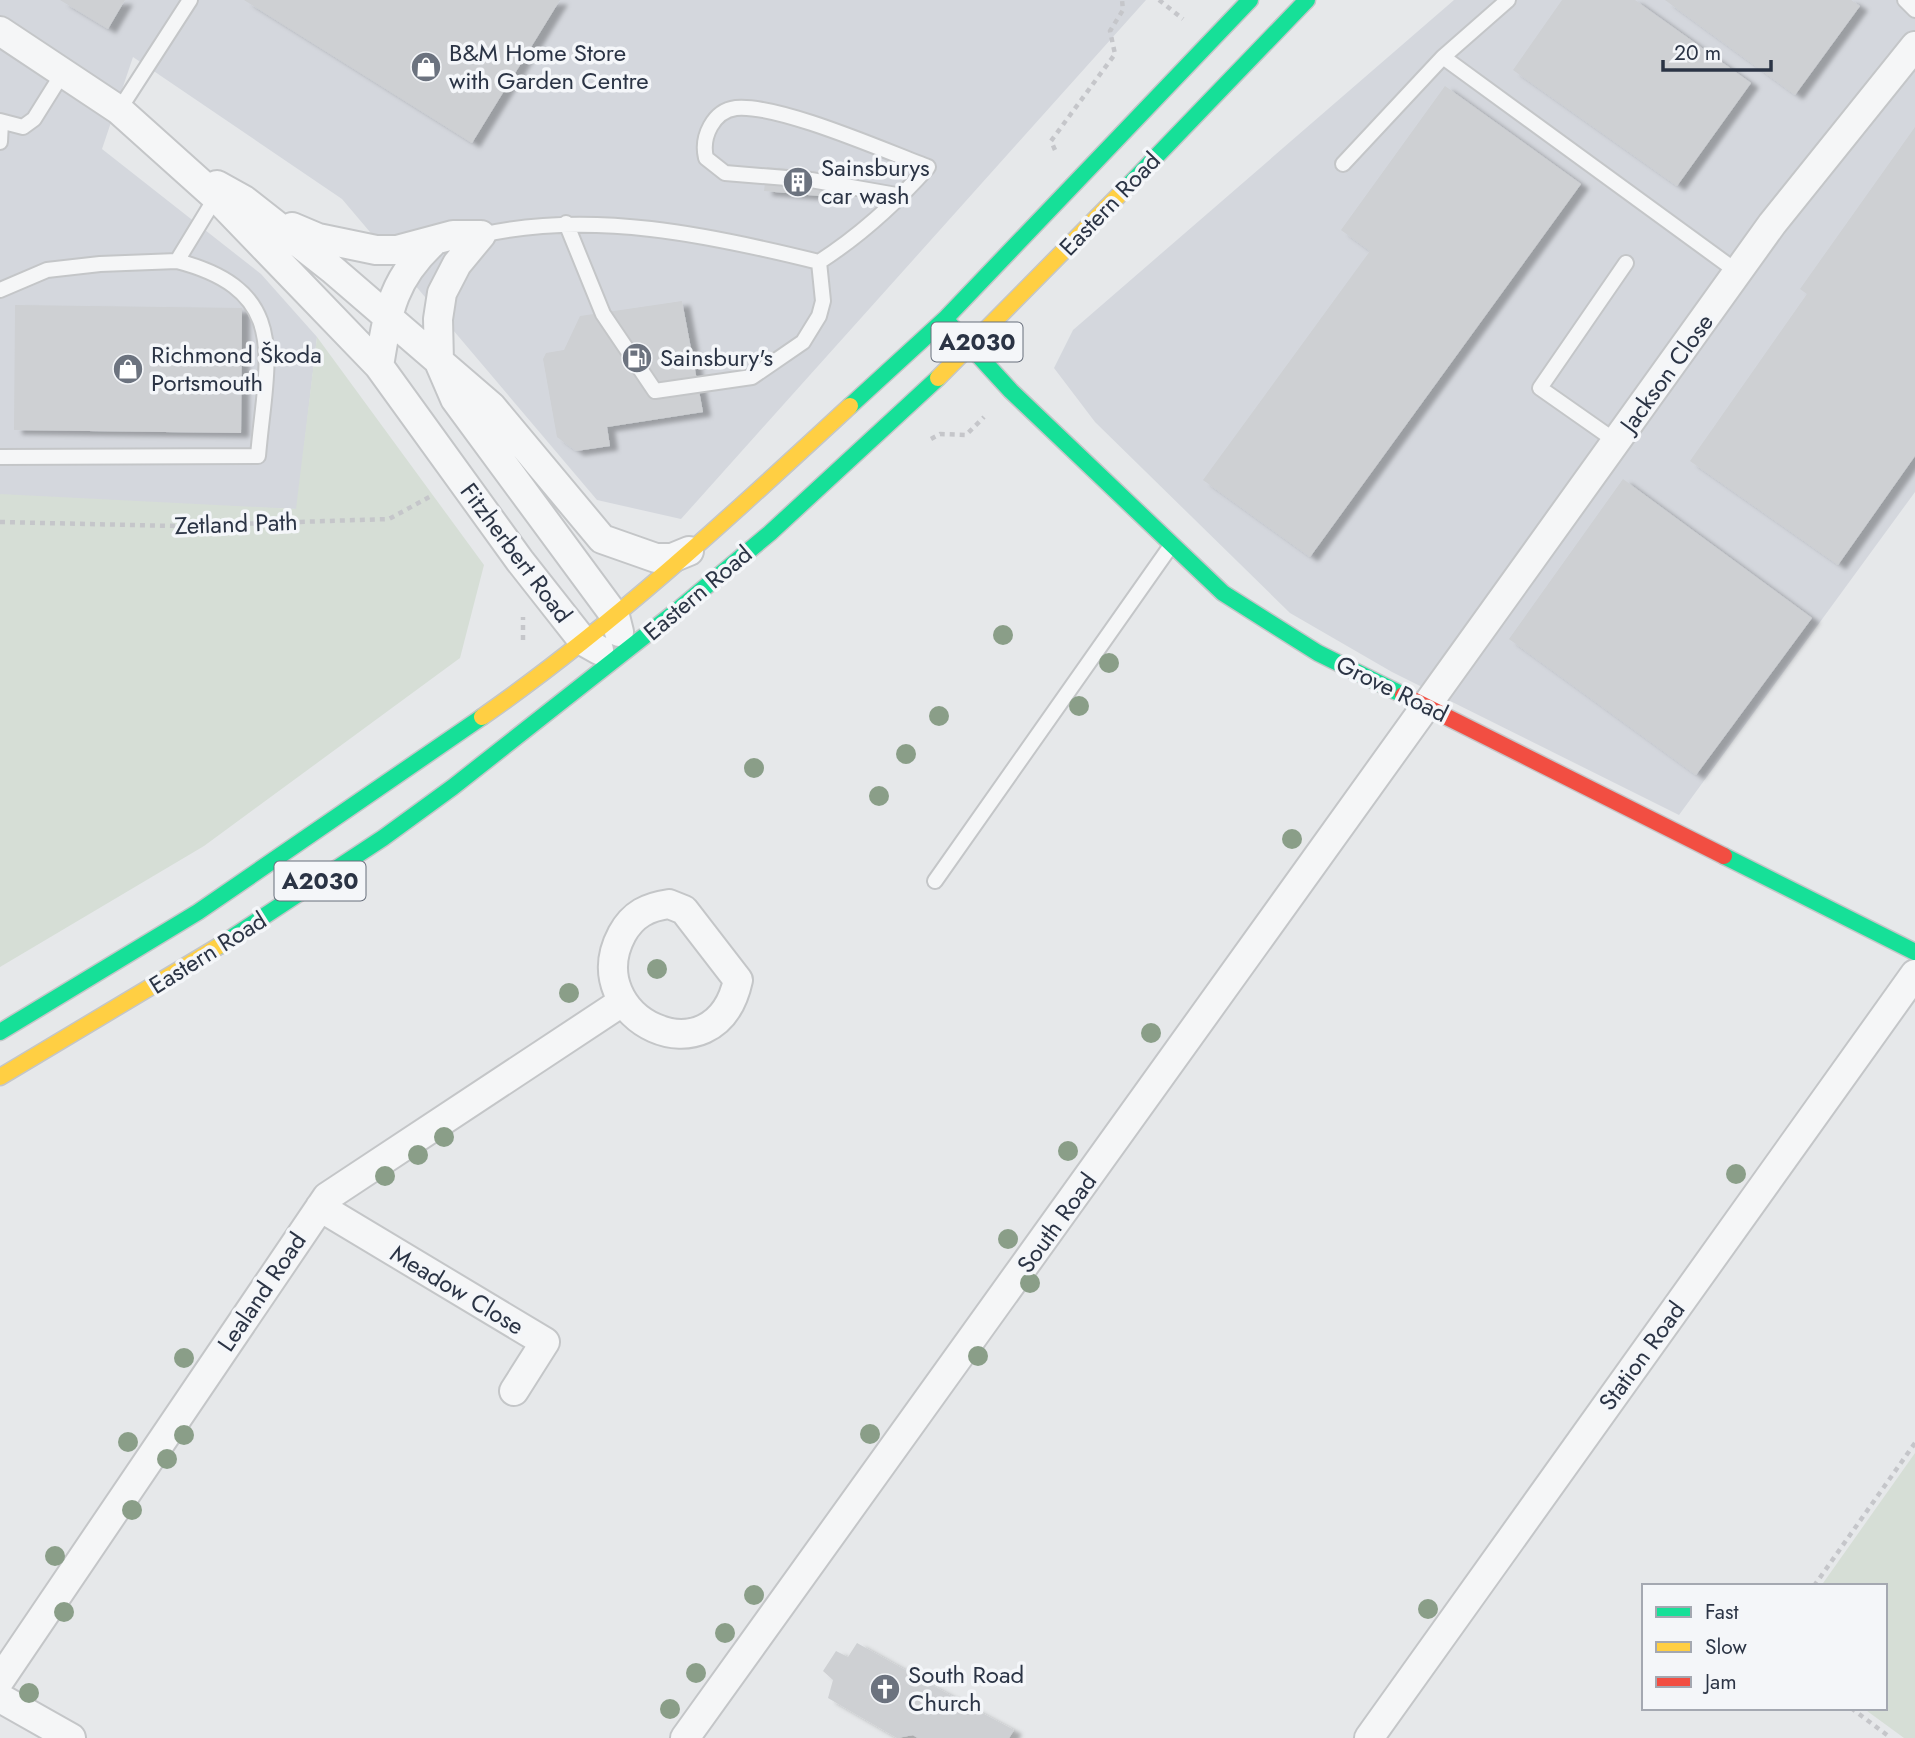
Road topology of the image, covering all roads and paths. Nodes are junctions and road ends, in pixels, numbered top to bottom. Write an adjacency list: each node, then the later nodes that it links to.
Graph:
1 (190, 0): 14 (lane)
2 (1122, 0): 17 (path)
3 (1159, 0): 9 (path)
4 (1250, 0): 30 (main road, Eastern Road / A2030)
5 (1307, 0): 31 (main road, Eastern Road / A2030)
6 (1508, 0): 12 (lane)
7 (1905, 0): 8 (lane)
8 (1915, 10)
9 (1184, 19)
10 (0, 32): 13 (street, Fitzherbert Road)
11 (1915, 46): 27 (street, Jackson Close)
12 (1443, 57): 18 (lane); 27 (lane)
13 (64, 71): 14 (street, Fitzherbert Road); 15 (lane)
14 (119, 110): 20 (street, Fitzherbert Road)
15 (1, 121): 16 (lane)
16 (0, 142)
17 (1057, 157)
18 (1343, 164)
19 (902, 196): 19 (lane); 25 (lane)
20 (230, 198): 23 (street); 24 (lane); 29 (street, Fitzherbert Road); 33 (street, Fitzherbert Road)
21 (566, 223): 22 (lane); 25 (lane); 25 (lane)
22 (481, 235): 23 (street); 32 (street)
23 (432, 243): 29 (street)
24 (177, 261): 28 (lane); 35 (lane)
25 (819, 262)
26 (1626, 263): 34 (lane)
27 (1739, 273): 34 (street, Jackson Close)
28 (0, 290)
29 (388, 317): 32 (street, Fitzherbert Road); 33 (street)
30 (945, 319): 31 (main road, Grove Road); 39 (main road, Eastern Road / A2030)
31 (971, 348): 38 (main road, Grove Road); 44 (main road, Eastern Road / A2030)
32 (439, 362): 39 (street, Fitzherbert Road); 41 (street, Fitzherbert Road)
33 (379, 366): 36 (street, Fitzherbert Road)
34 (1617, 442): 45 (street, Jackson Close)
35 (0, 457)
36 (462, 480): 37 (path, Zetland Path); 42 (street, Fitzherbert Road)
37 (0, 522)
38 (1170, 545): 45 (main road, Grove Road); 46 (lane)
39 (694, 550): 41 (main road, Eastern Road / A2030)
40 (523, 613): 43 (path)
41 (615, 616): 42 (main road, Eastern Road / A2030); 44 (street, Fitzherbert Road)
42 (583, 641): 44 (street, Fitzherbert Road); 50 (main road, Eastern Road / A2030)
43 (520, 652)
44 (621, 656): 51 (main road, Eastern Road / A2030)
45 (1428, 707): 47 (main road, Grove Road); 60 (street, South Road)
46 (935, 881)
47 (1915, 952)
48 (1915, 974): 61 (street, Station Road)
49 (622, 1002): 49 (street); 52 (street, Lealand Road)
50 (0, 1032)
51 (0, 1077)
52 (320, 1207): 53 (street, Meadow Close); 56 (street, Lealand Road)
53 (514, 1391)
54 (1915, 1443): 55 (path)
55 (1815, 1584)
56 (0, 1680)
57 (0, 1698): 59 (street)
58 (1854, 1710): 62 (path)
59 (71, 1738)
60 (685, 1738)
61 (1369, 1738)
62 (1891, 1738)

